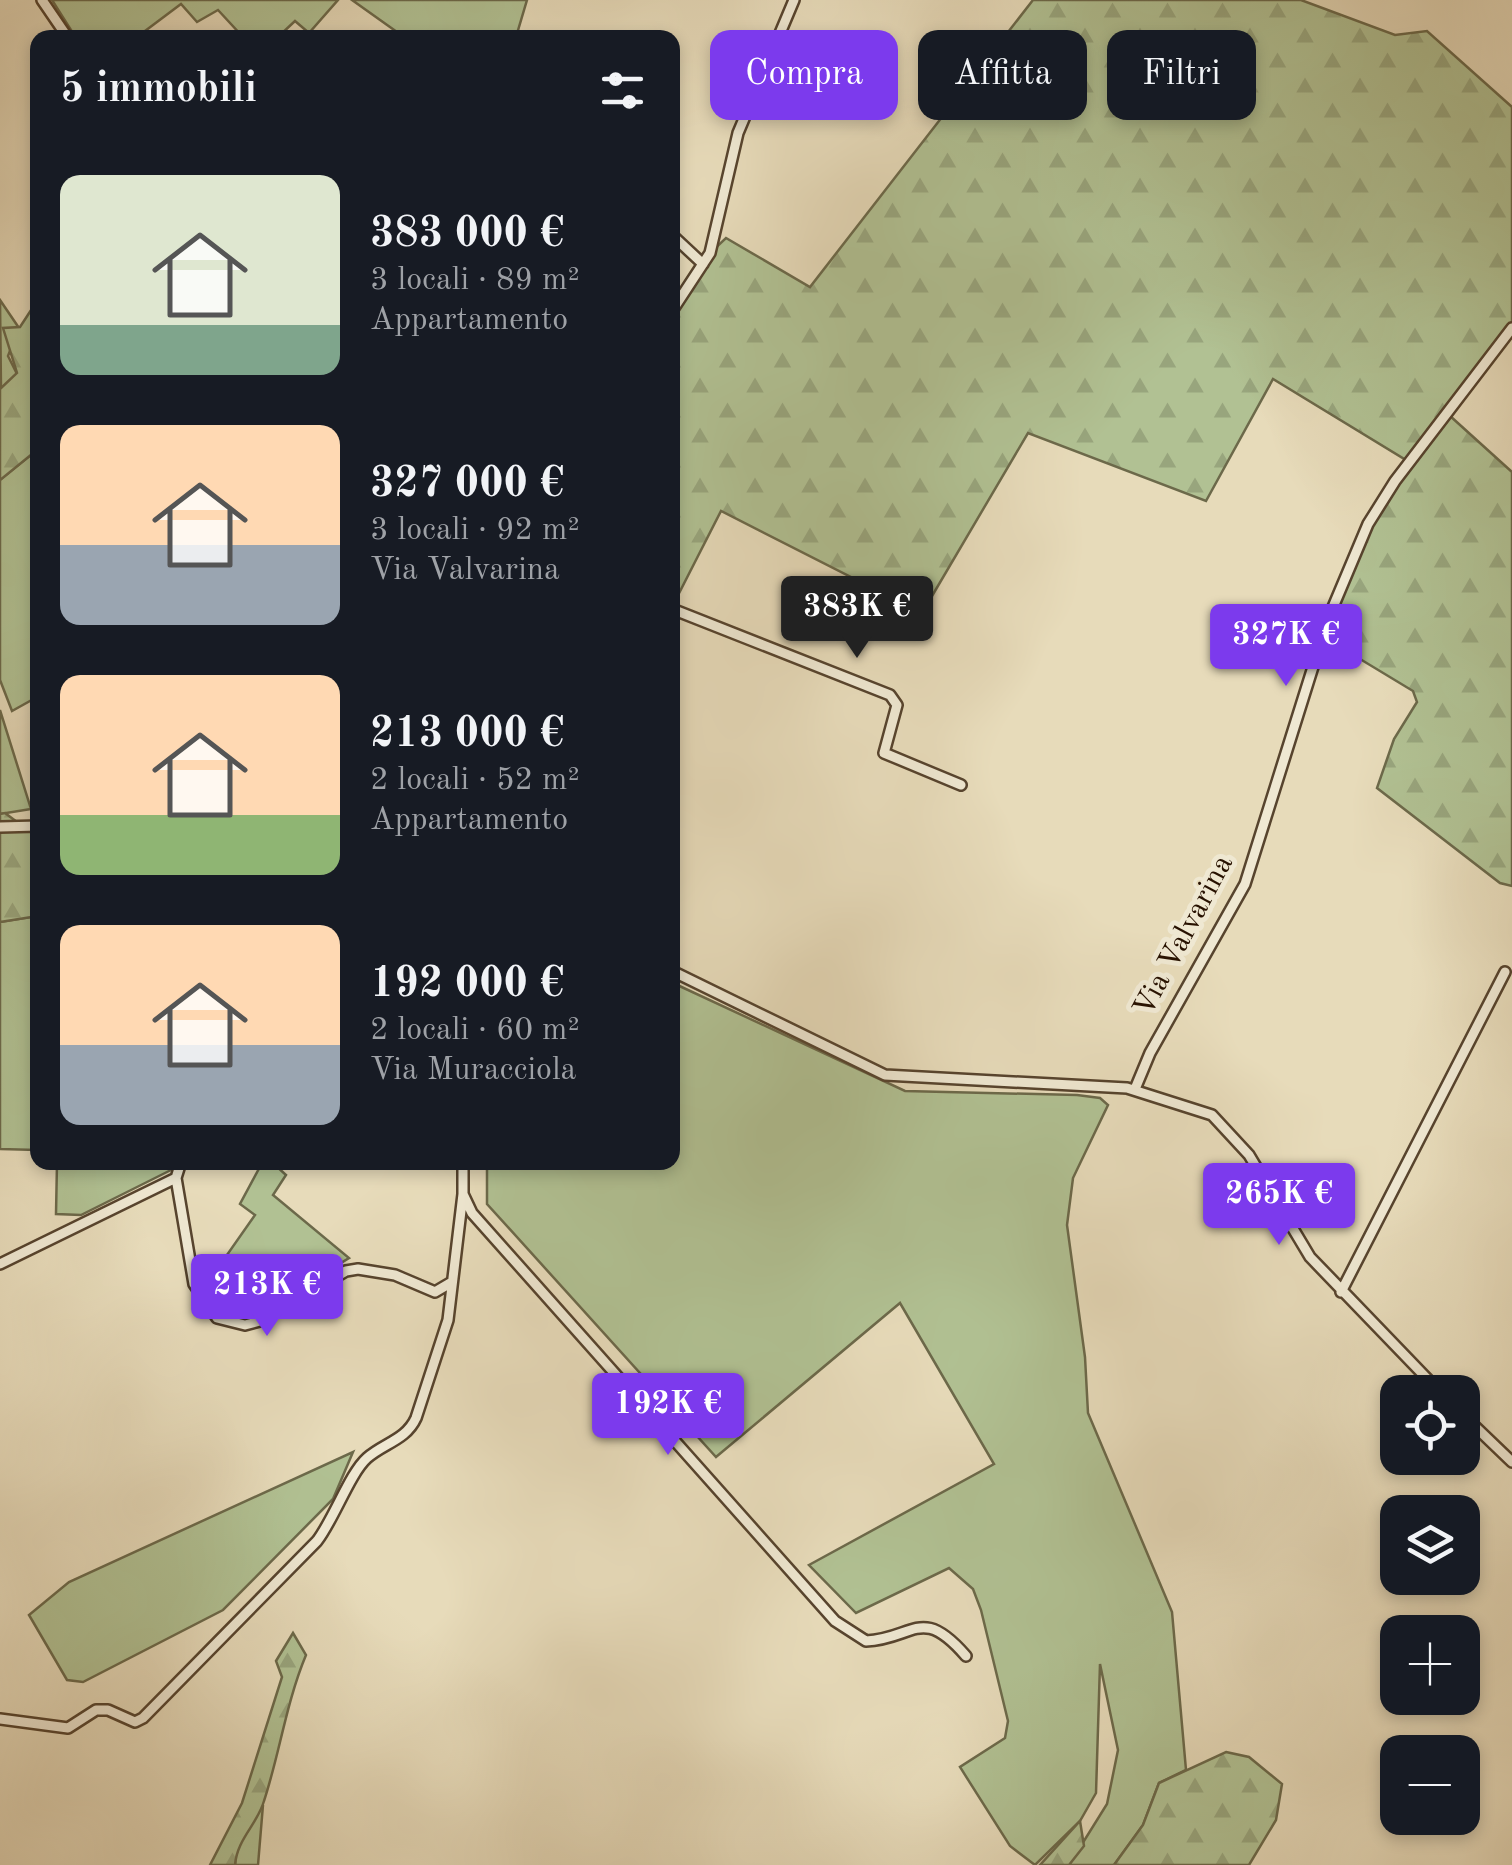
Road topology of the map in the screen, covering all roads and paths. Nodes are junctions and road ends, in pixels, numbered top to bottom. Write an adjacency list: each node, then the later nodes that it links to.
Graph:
1 (42, 0): 3 (street)
2 (794, 0): 5 (street)
3 (63, 30)
4 (680, 243): 5 (street)
5 (702, 264): 6 (street)
6 (680, 299)
7 (1512, 328): 14 (street, Via Valvarina)
8 (680, 612): 9 (street)
9 (961, 785)
10 (0, 826): 11 (street)
11 (30, 826)
12 (1506, 972): 21 (street)
13 (680, 975): 14 (street)
14 (1135, 1089): 21 (street)
15 (178, 1170): 17 (street)
16 (463, 1170): 18 (street)
17 (176, 1178): 19 (street); 20 (street)
18 (464, 1194): 20 (street); 25 (street)
19 (0, 1264)
20 (452, 1281): 26 (street)
21 (1341, 1292): 22 (street)
22 (1423, 1375)
23 (1480, 1431): 24 (street)
24 (1512, 1462)
25 (966, 1656)
26 (0, 1719)

